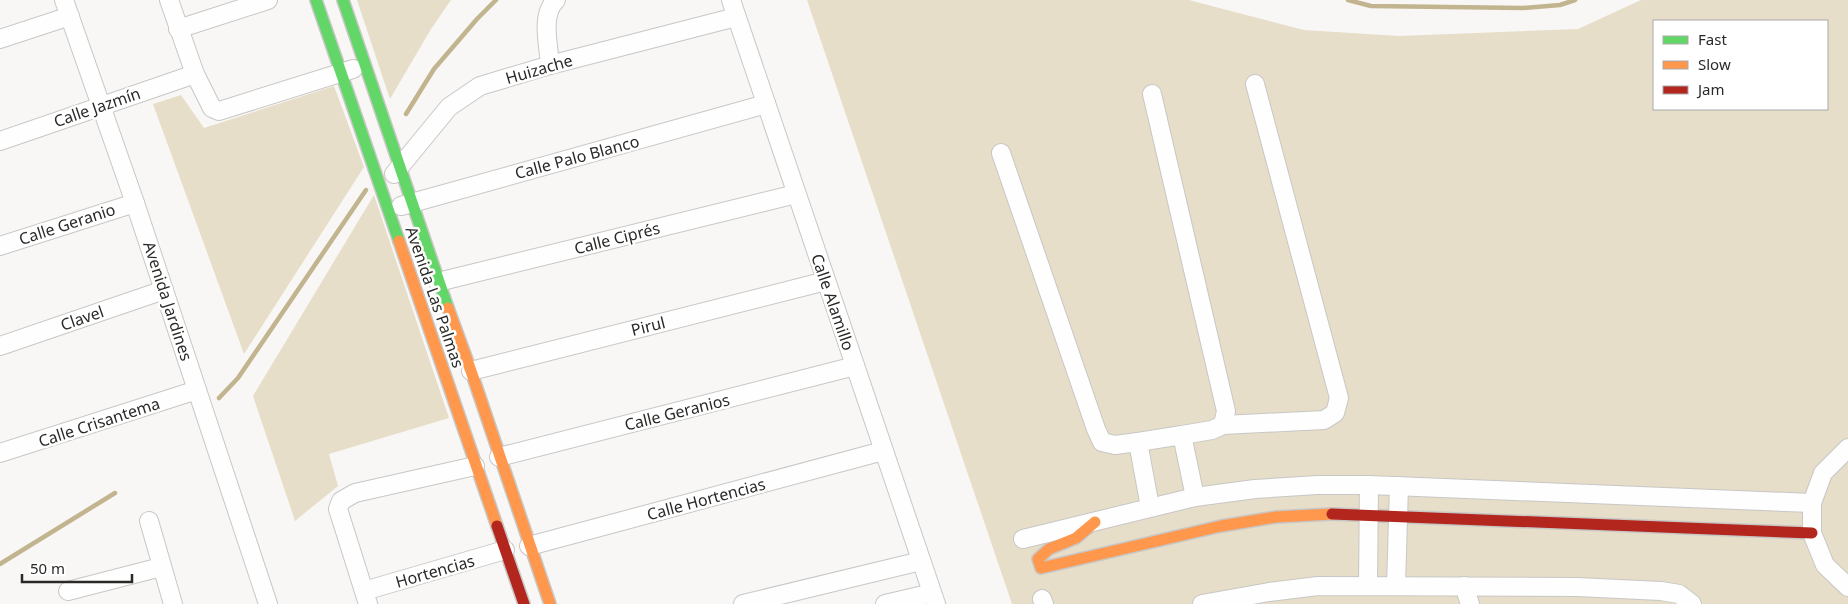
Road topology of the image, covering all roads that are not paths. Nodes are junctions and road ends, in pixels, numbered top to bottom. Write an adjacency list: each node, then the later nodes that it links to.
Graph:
1 (169, 0): 9 (street)
2 (268, 0): 9 (street)
3 (316, 0): 13 (street, Avenida Las Palmas)
4 (343, 0): 11 (street, Avenida Las Palmas)
5 (556, 0): 12 (street)
6 (730, 0): 8 (street, Calle Alamillo)
7 (67, 8): 10 (street); 18 (street, Avenida Jardines)
8 (736, 17): 12 (street, Huizache); 17 (street, Calle Alamillo)
9 (178, 29): 14 (street)
10 (0, 39)
11 (366, 65): 13 (street); 21 (street, Avenida Las Palmas)
12 (550, 66): 21 (street, Huizache)
13 (342, 73): 14 (street); 22 (street, Avenida Las Palmas)
14 (195, 74): 18 (street, Calle Jazmín)
15 (1255, 84): 35 (street)
16 (1152, 94): 35 (street)
17 (766, 104): 23 (street, Calle Alamillo); 24 (street, Calle Palo Blanco)
18 (101, 106): 19 (street, Calle Jazmín); 25 (street, Avenida Jardines)
19 (0, 141)
20 (1000, 153): 37 (street)
21 (401, 168): 22 (street, Huizache); 24 (street, Avenida Las Palmas)
22 (381, 187): 26 (street, Avenida Las Palmas)
23 (796, 194): 28 (street, Calle Alamillo); 29 (street, Calle Ciprés)
24 (412, 202): 26 (street, Calle Palo Blanco); 29 (street, Avenida Las Palmas)
25 (135, 203): 27 (street, Calle Geranio); 30 (street, Avenida Jardines)
26 (389, 209): 42 (street, Avenida Las Palmas)
27 (0, 246)
28 (826, 281): 32 (street, Calle Alamillo); 33 (street, Pirul)
29 (438, 282): 33 (street, Avenida Las Palmas)
30 (164, 290): 31 (street, Clavel); 34 (street, Avenida Jardines)
31 (0, 346)
32 (855, 366): 39 (street, Calle Alamillo); 41 (street, Calle Geranios)
33 (471, 371): 41 (street, Avenida Las Palmas)
34 (197, 390): 40 (street, Calle Crisantema); 68 (street, Avenida Jardines)
35 (1223, 425): 36 (street)
36 (1182, 435): 37 (street); 45 (street)
37 (1138, 442): 47 (street)
38 (1848, 448): 46 (street)
39 (883, 451): 54 (street, Calle Hortencias); 56 (street, Calle Alamillo)
40 (0, 453)
41 (499, 457): 54 (street, Avenida Las Palmas)
42 (475, 466): 55 (street, Avenida Las Palmas); 64 (street)
43 (1369, 485): 44 (street); 45 (street); 48 (street)
44 (1399, 486): 46 (street); 49 (street)
45 (1195, 498): 47 (street)
46 (1812, 503): 52 (street)
47 (1150, 508): 51 (street)
48 (1368, 516): 49 (street); 51 (street); 58 (street)
49 (1398, 517): 52 (street); 59 (street)
50 (149, 521): 57 (street)
51 (1095, 522): 53 (street)
52 (1812, 532): 62 (street)
53 (1022, 539)
54 (529, 546): 70 (street, Avenida Las Palmas)
55 (505, 550): 64 (street, Hortencias); 69 (street, Avenida Las Palmas)
56 (921, 561): 65 (street, Calle Alamillo); 71 (street)
57 (161, 567): 63 (street); 67 (street)
58 (1368, 586): 59 (street); 66 (street)
59 (1396, 586): 60 (street)
60 (1464, 586): 61 (street); 74 (street)
61 (1577, 587): 75 (street); 76 (street)
62 (1848, 587)
63 (68, 591)
64 (366, 598)
65 (934, 598): 72 (street)
66 (1271, 598): 73 (street)
67 (173, 604)
68 (268, 604)
69 (524, 604)
70 (550, 604)
71 (743, 604)
72 (886, 604)
73 (1202, 604)
74 (1470, 604)
75 (1583, 604)
76 (1692, 604)

